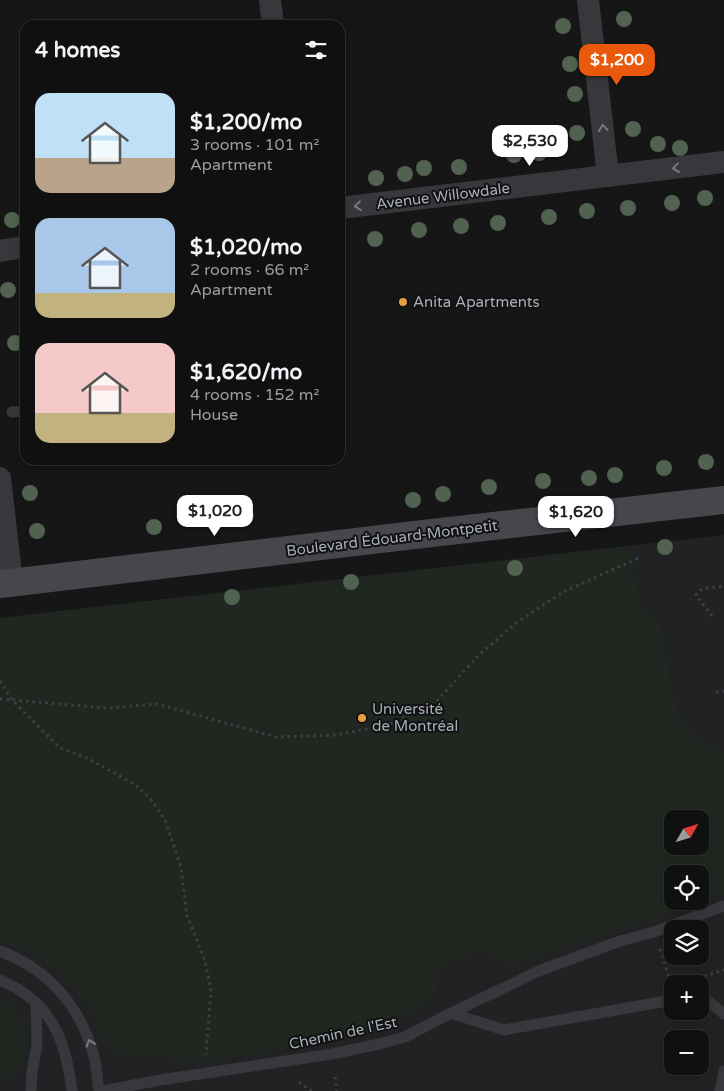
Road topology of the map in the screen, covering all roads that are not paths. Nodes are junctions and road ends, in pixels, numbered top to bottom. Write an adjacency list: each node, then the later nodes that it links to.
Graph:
1 (270, 0): 3 (street)
2 (588, 0): 5 (street, one-way to 2)
3 (272, 20)
4 (724, 162): 5 (street, Avenue Willowdale, one-way to 5)
5 (608, 176): 6 (street, Avenue Willowdale, one-way to 6)
6 (345, 207)
7 (20, 248): 8 (street)
8 (0, 250)
9 (20, 411): 10 (lane)
10 (12, 412)
11 (0, 478): 13 (street)
12 (724, 500): 13 (street, Boulevard Édouard-Montpetit)
13 (6, 583)
14 (724, 906): 20 (lane, Chemin de l'Est)
15 (0, 951): 25 (lane, one-way to 15)
16 (0, 980): 19 (lane)
17 (664, 1001): 20 (lane)
18 (709, 1002): 21 (lane)
19 (36, 1003): 23 (lane); 24 (lane)
20 (451, 1014): 25 (lane, Chemin de l'Est)
21 (724, 1014)
22 (724, 1071): 26 (lane)
23 (31, 1091)
24 (72, 1091)
25 (101, 1091)
26 (720, 1091)

